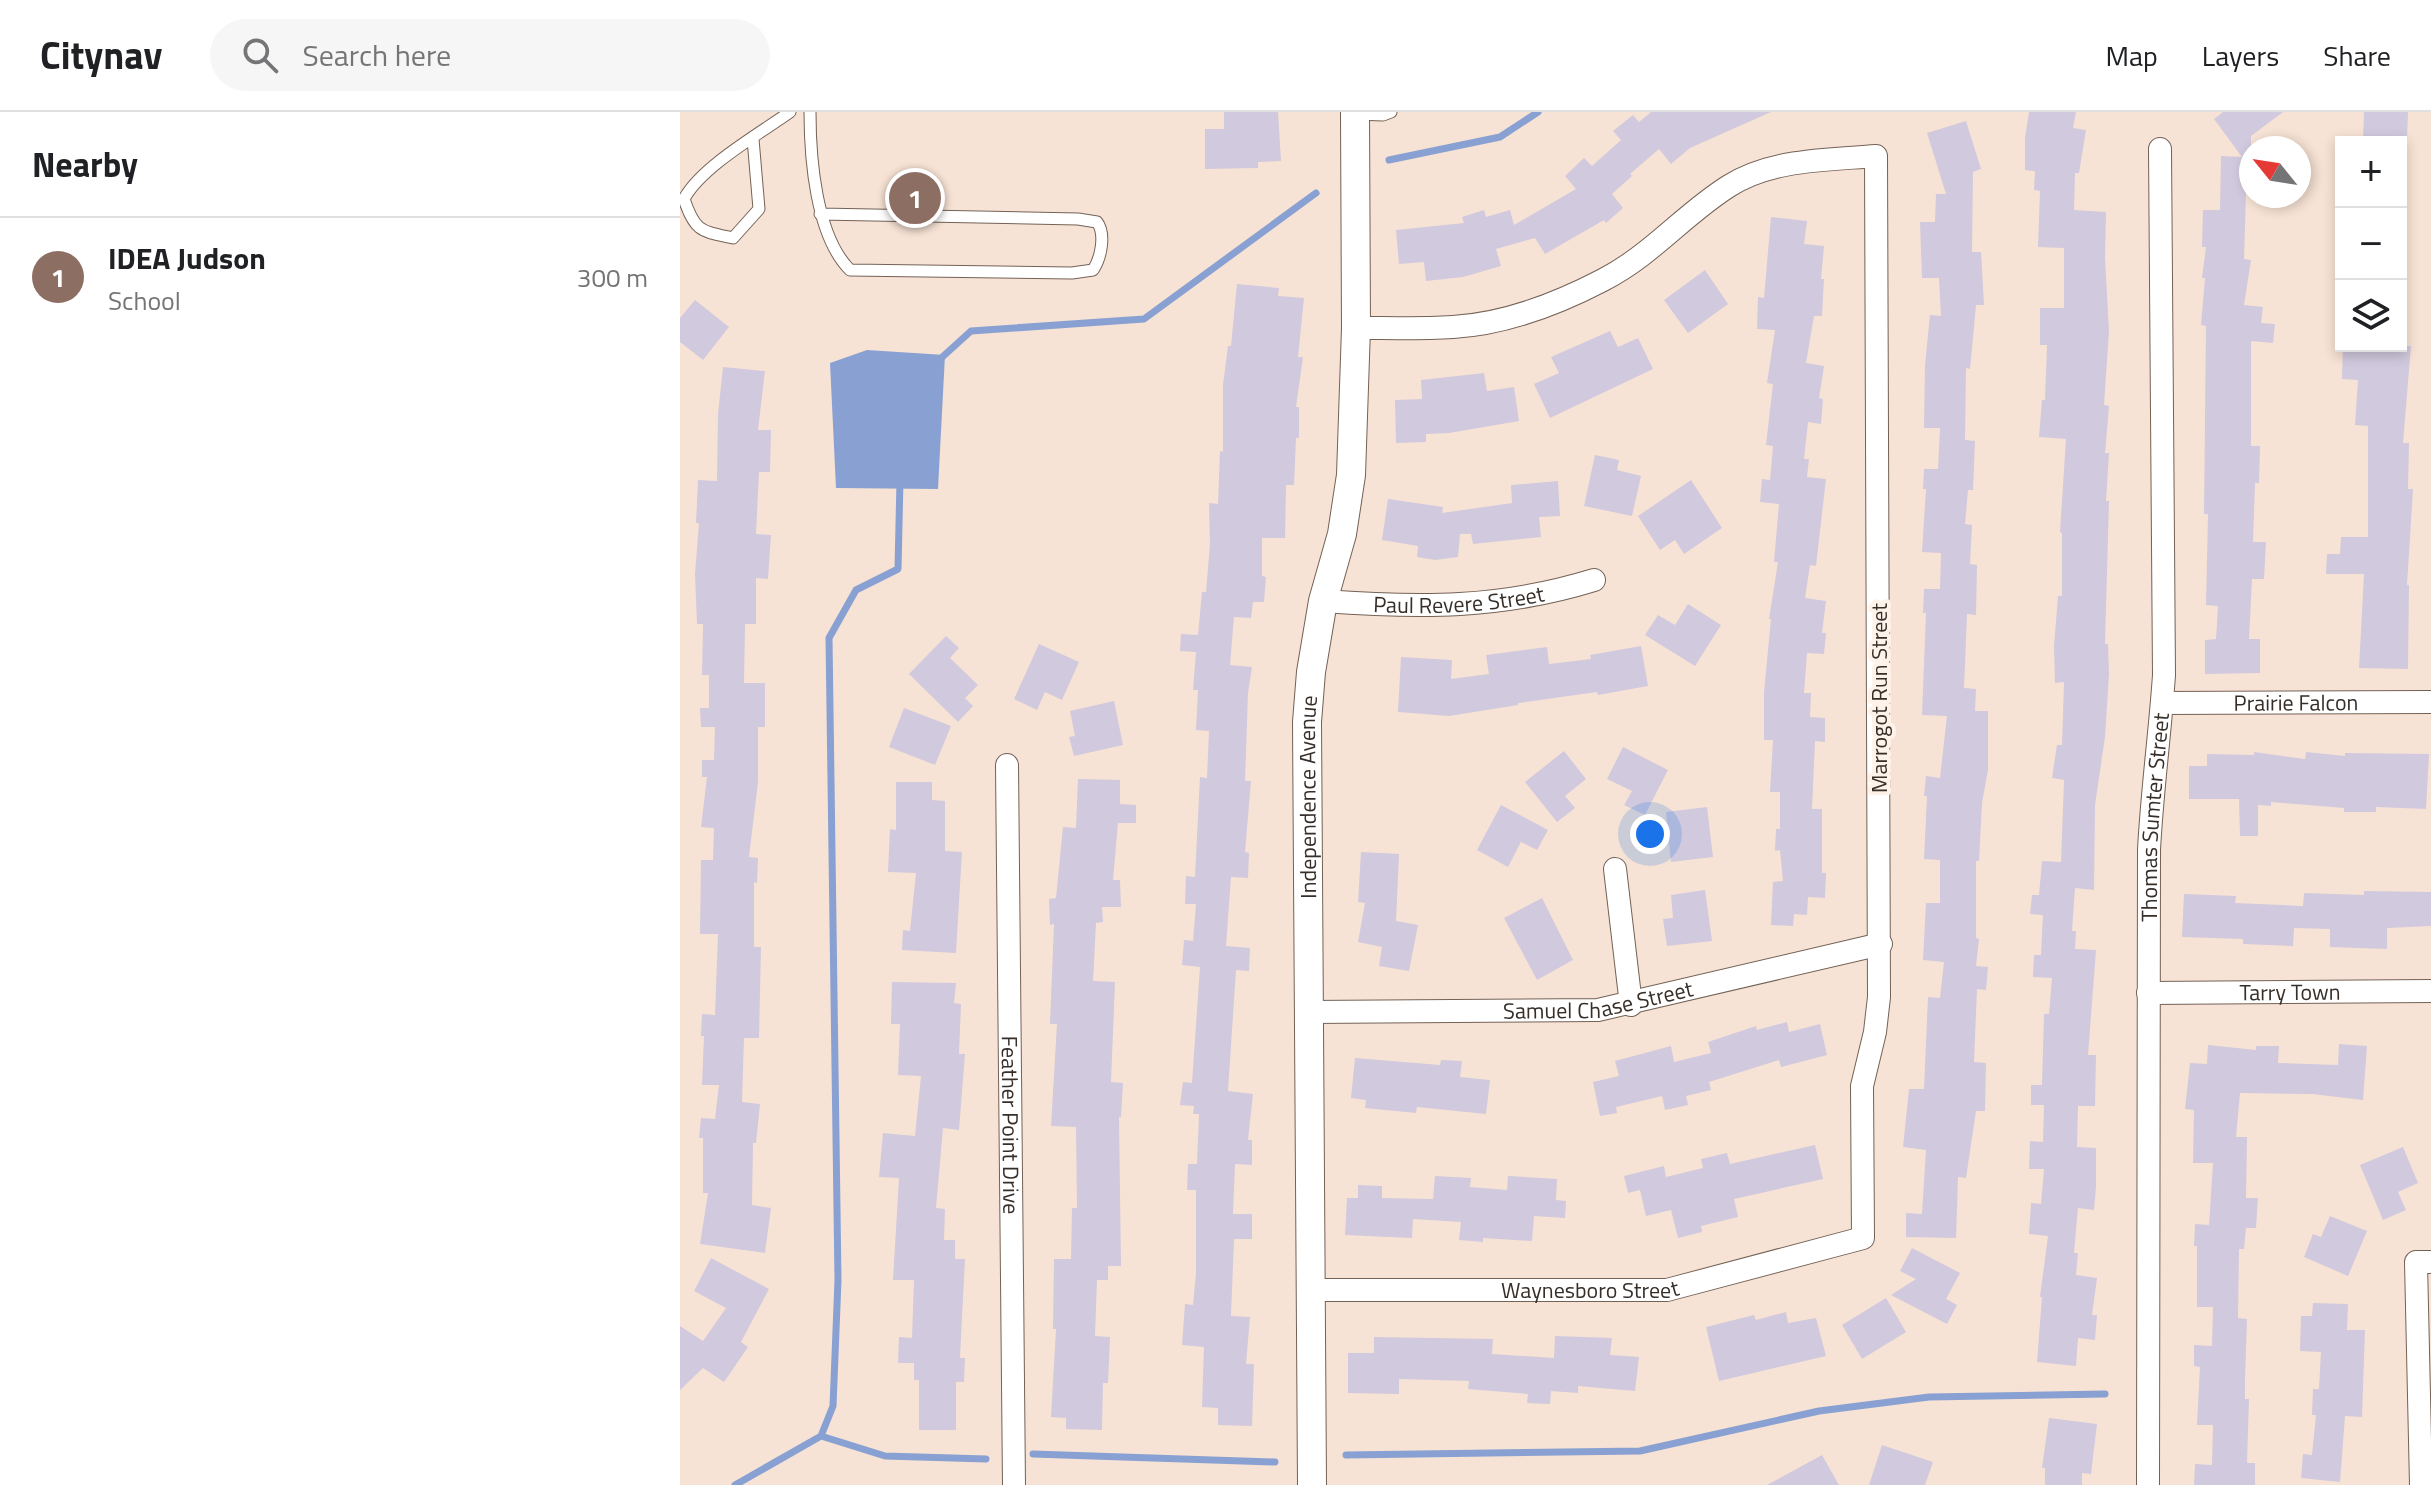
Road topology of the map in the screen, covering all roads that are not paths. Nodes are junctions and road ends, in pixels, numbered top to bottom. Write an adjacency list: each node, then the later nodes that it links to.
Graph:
1 (790, 112): 5 (lane)
2 (810, 112): 7 (lane)
3 (1391, 112): 4 (lane)
4 (1355, 113): 8 (street, Independence Avenue)
5 (753, 139): 5 (lane)
6 (2160, 149): 12 (street, Thomas Sumter Street)
7 (820, 214): 7 (lane)
8 (1356, 328): 10 (street, Independence Avenue); 15 (street, Marrogot Run Street)
9 (1594, 580): 10 (street, Paul Revere Street)
10 (1323, 601): 19 (street, Independence Avenue)
11 (2431, 702): 12 (street, Prairie Falcon)
12 (2162, 703): 17 (street, Thomas Sumter Street)
13 (1007, 765): 23 (street, Feather Point Drive)
14 (1615, 869): 18 (street)
15 (1881, 944): 18 (street, Samuel Chase Street); 20 (street, Marrogot Run Street)
16 (2431, 991): 17 (street, Tarry Town)
17 (2148, 993): 25 (street, Thomas Sumter Street)
18 (1631, 1005): 19 (street, Samuel Chase Street)
19 (1309, 1012): 22 (street, Independence Avenue)
20 (1863, 1238): 22 (street, Waynesboro Street)
21 (2424, 1262): 26 (street)
22 (1312, 1290): 24 (street, Independence Avenue)
23 (1014, 1485)
24 (1312, 1485)
25 (2148, 1485)
26 (2421, 1485)

